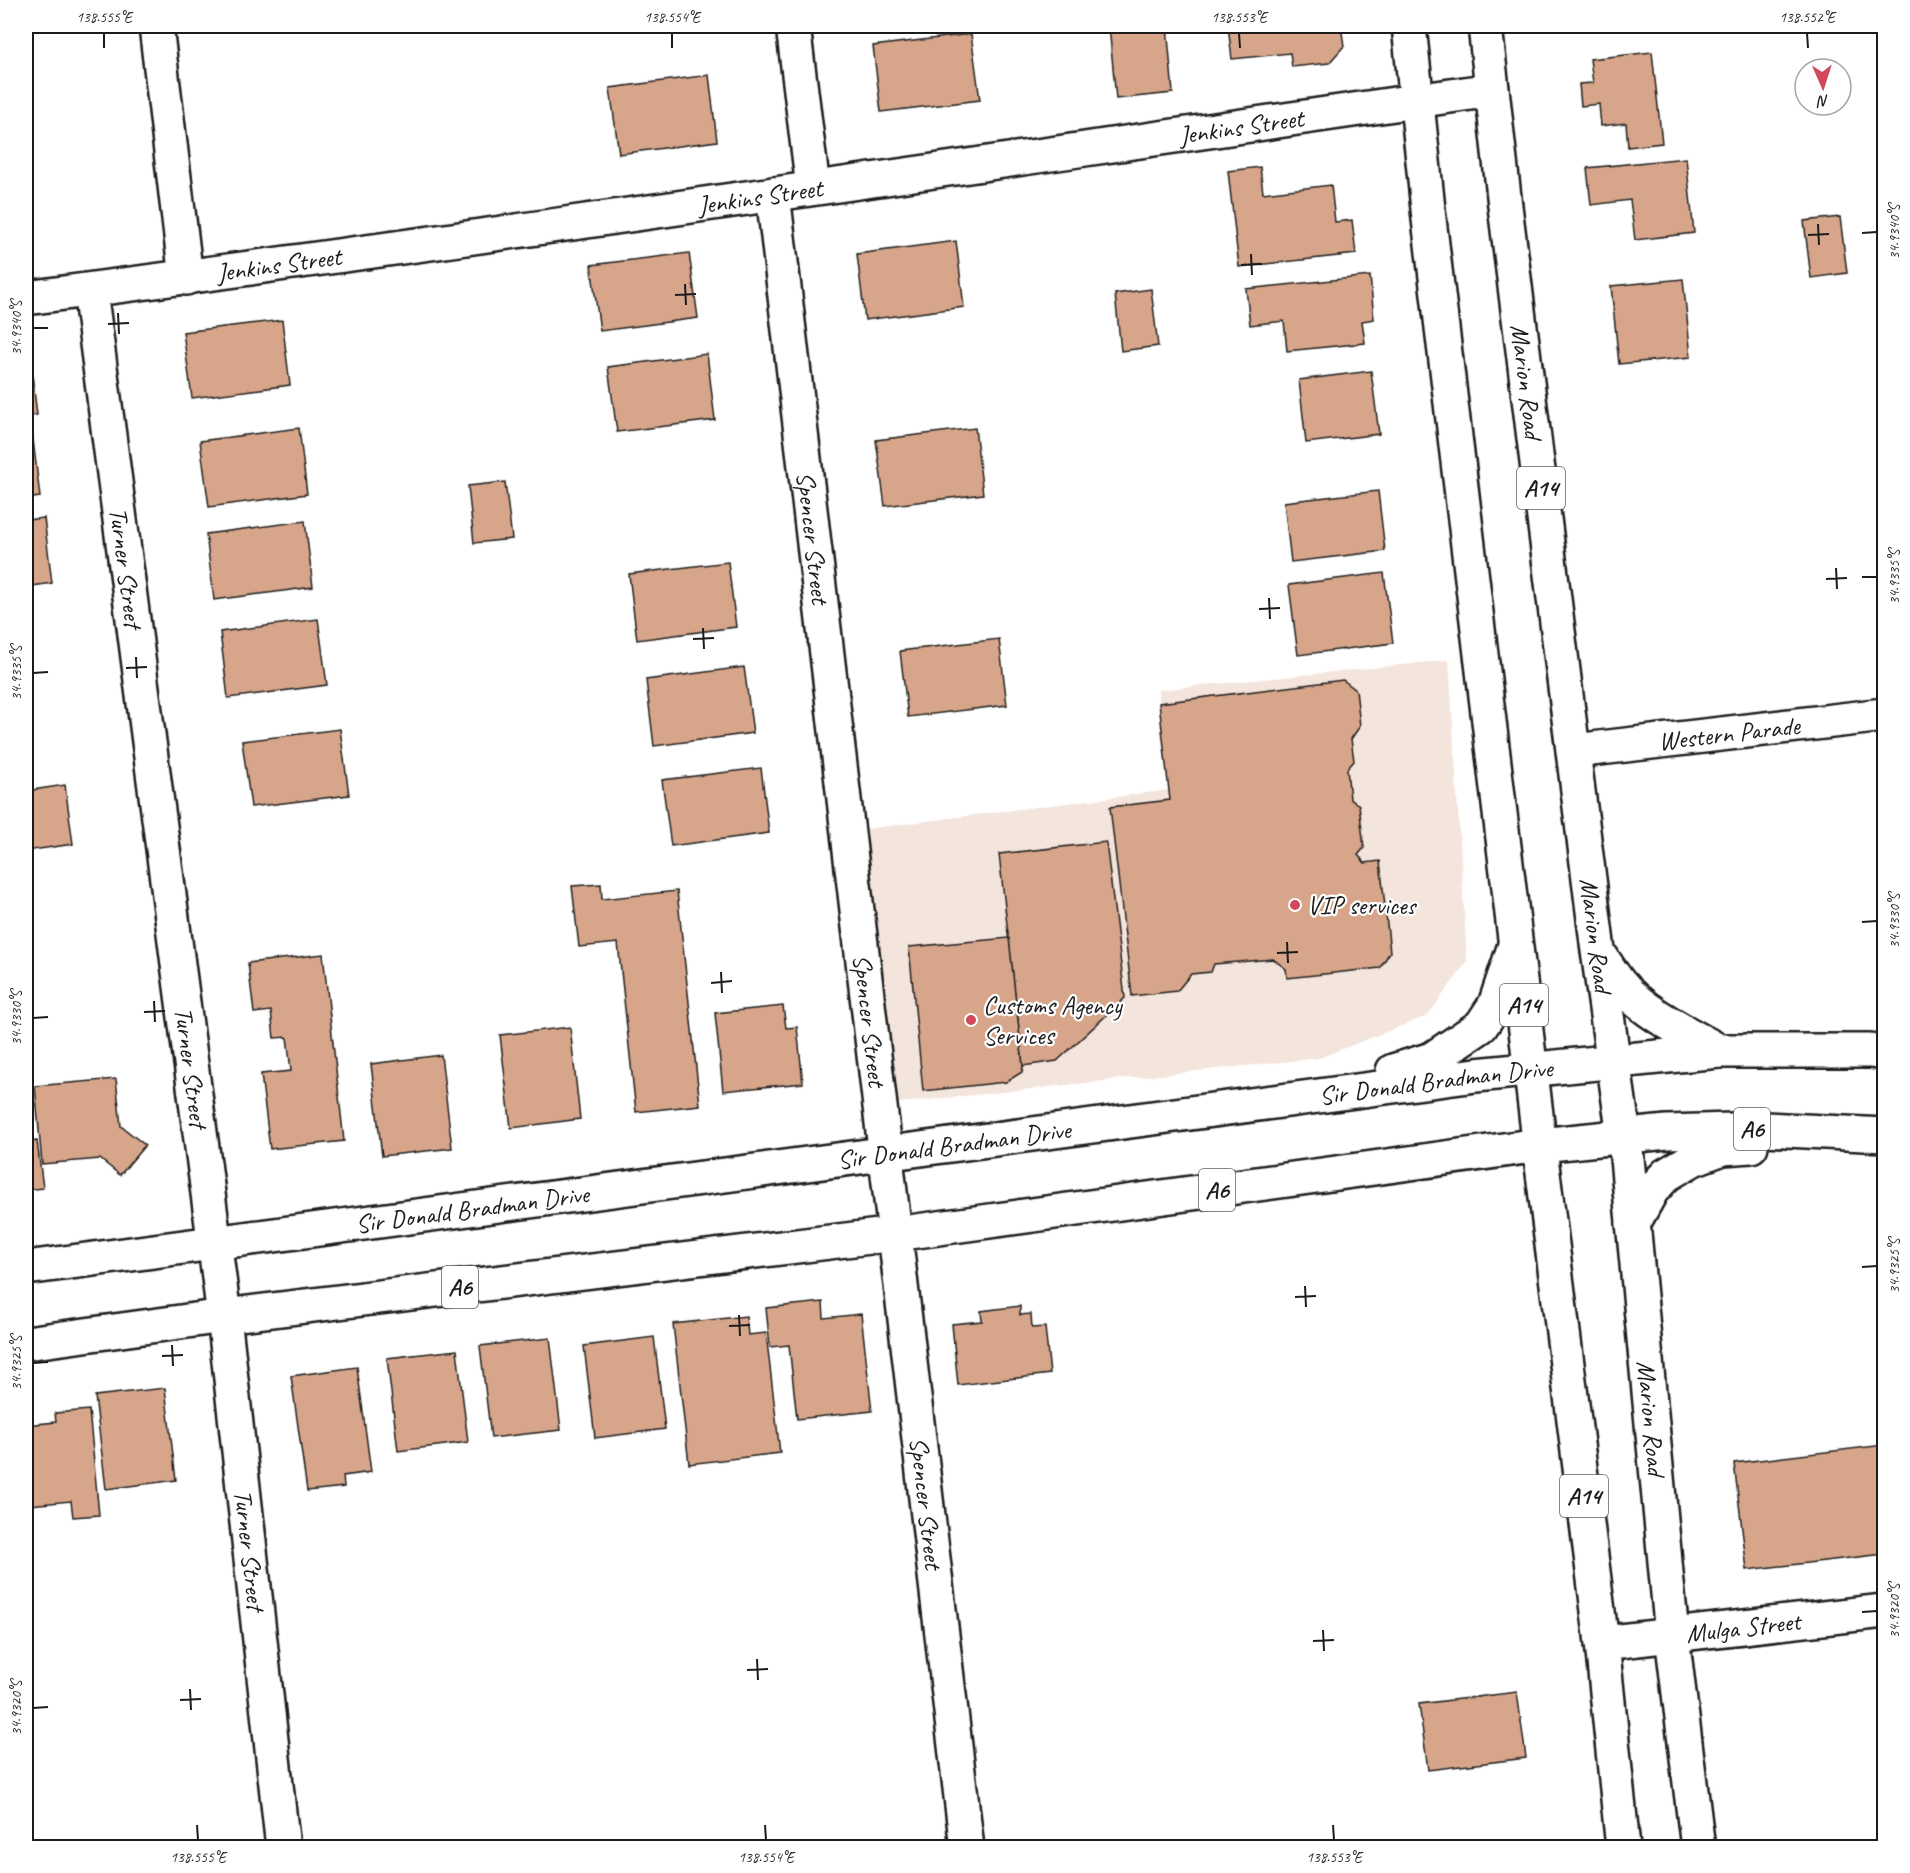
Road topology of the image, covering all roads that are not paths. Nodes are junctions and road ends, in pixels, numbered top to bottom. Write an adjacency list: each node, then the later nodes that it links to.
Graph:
1 (156, 26): 9 (main road)
2 (793, 26): 7 (main road)
3 (1409, 26): 6 (main road, A14)
4 (1485, 26): 5 (main road, Marion Road / A14)
5 (1492, 90): 6 (main road, Jenkins Street); 13 (main road, Marion Road / A14)
6 (1417, 101): 7 (main road, Jenkins Street); 14 (main road, A14)
7 (813, 188): 8 (main road, Jenkins Street)
8 (773, 194): 9 (main road, Jenkins Street); 24 (main road, Spencer Street)
9 (186, 278): 10 (main road, Jenkins Street)
10 (90, 290): 11 (main road, Jenkins Street); 27 (main road, Turner Street)
11 (26, 298)
12 (1884, 715): 13 (main road, Western Parade)
13 (1574, 751): 15 (main road, Marion Road / A14)
14 (1516, 940): 19 (main road, A14); 20 (main road)
15 (1598, 951): 16 (main road); 18 (main road, Marion Road / A14)
16 (1719, 1051): 17 (main road, Sir Donald Bradman Drive); 18 (main road, Sir Donald Bradman Drive)
17 (1884, 1053)
18 (1614, 1062): 19 (main road, Sir Donald Bradman Drive); 22 (main road, Marion Road / A14)
19 (1531, 1069): 20 (main road, Sir Donald Bradman Drive); 23 (main road, A14)
20 (1308, 1097): 24 (main road, Sir Donald Bradman Drive)
21 (1882, 1135): 22 (main road, A6); 25 (main road)
22 (1624, 1136): 23 (main road, A6); 25 (main road, Marion Road / A14)
23 (1540, 1145): 26 (main road, A6); 33 (main road, A14)
24 (886, 1153): 26 (main road, Spencer Street); 27 (main road, Sir Donald Bradman Drive)
25 (1633, 1224): 32 (main road, Marion Road / A14)
26 (895, 1234): 29 (main road, A6); 35 (main road, Spencer Street)
27 (214, 1243): 28 (main road, Sir Donald Bradman Drive); 29 (main road, Turner Street)
28 (26, 1269)
29 (224, 1316): 30 (main road, A6); 34 (main road, Turner Street)
30 (26, 1343)
31 (1884, 1611): 32 (main road, Mulga Street)
32 (1672, 1636): 33 (main road, Mulga Street); 37 (main road, Marion Road / A14)
33 (1602, 1643): 36 (main road, A14)
34 (283, 1848)
35 (967, 1848)
36 (1623, 1848)
37 (1698, 1848)

